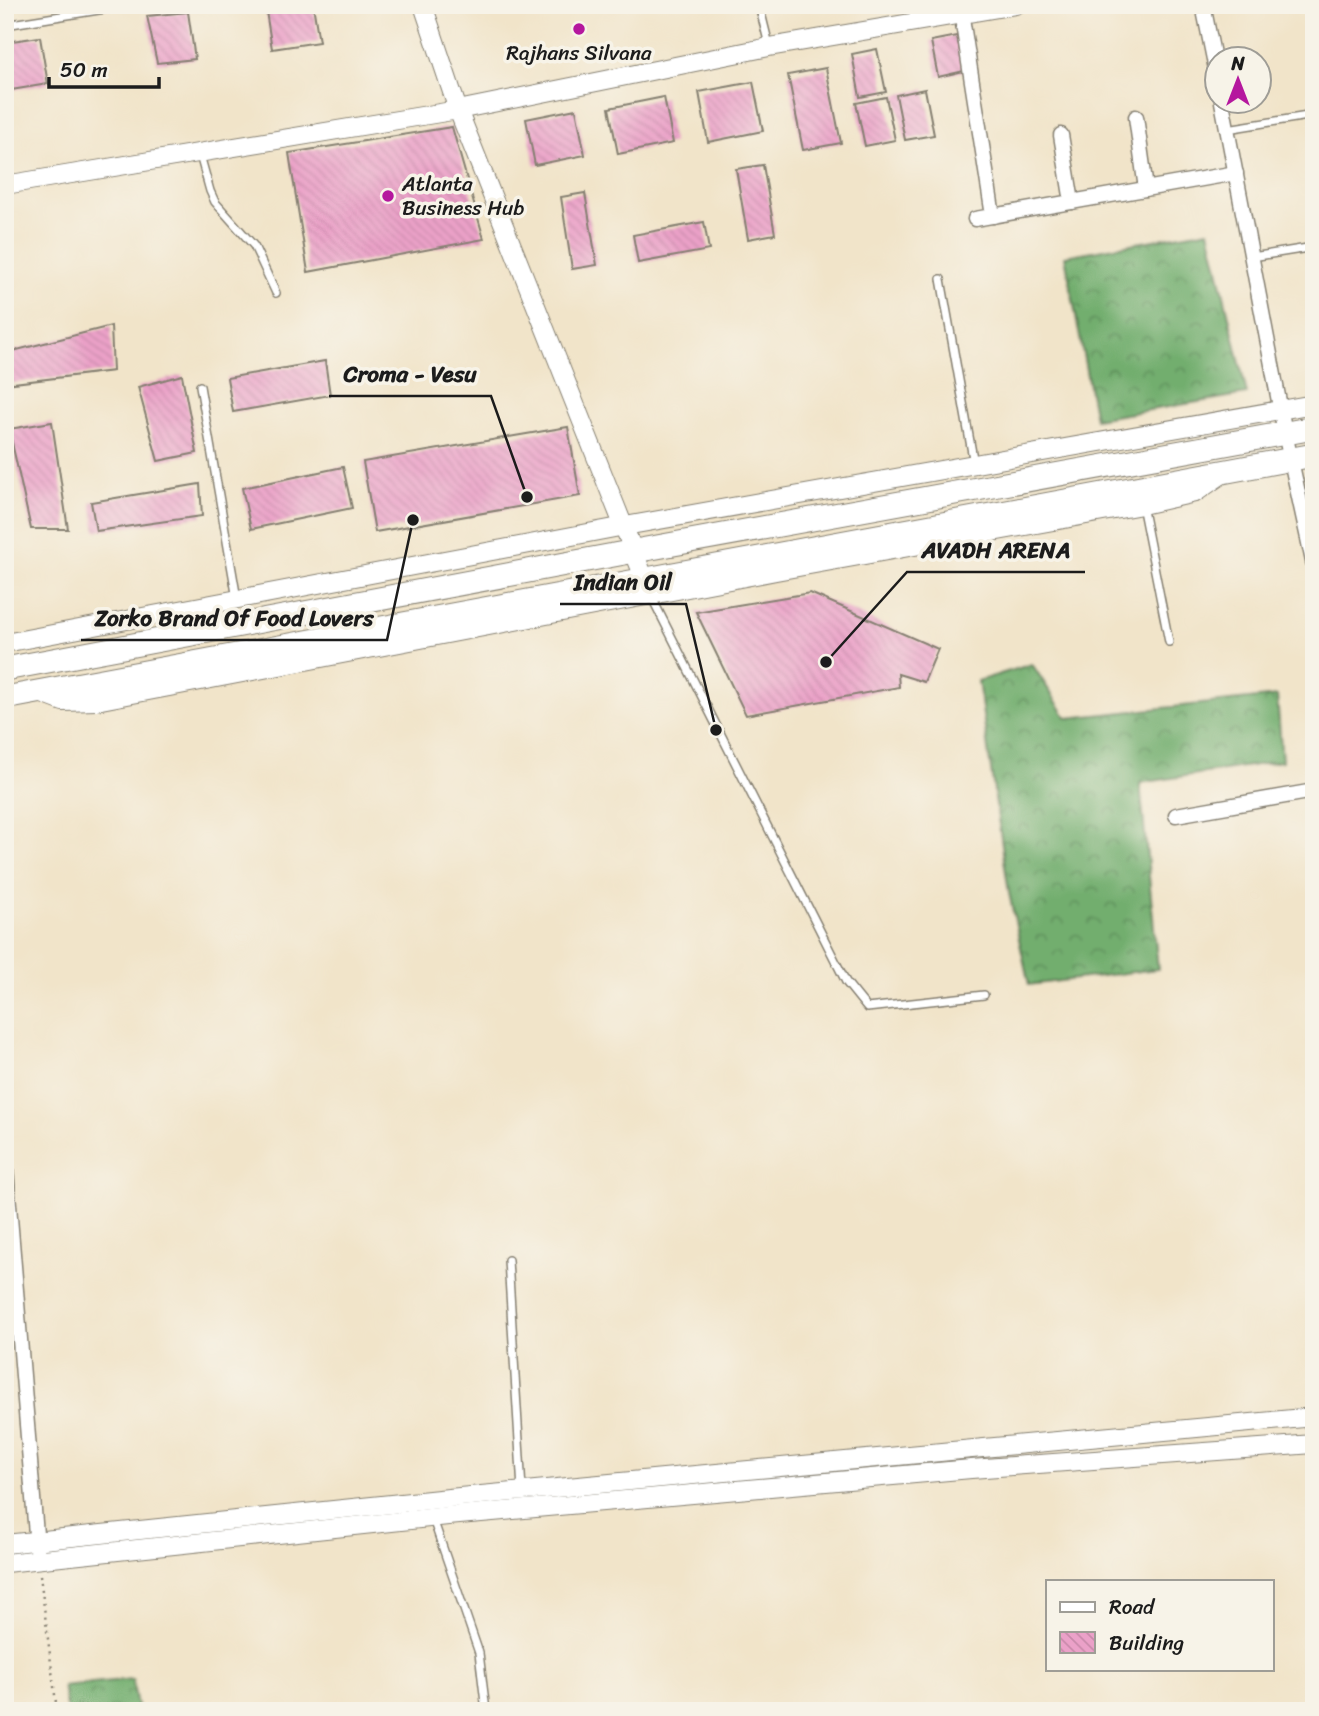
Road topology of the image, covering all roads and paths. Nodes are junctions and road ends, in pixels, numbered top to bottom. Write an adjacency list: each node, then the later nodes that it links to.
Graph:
1 (130, 5): 8 (lane)
2 (423, 5): 11 (street)
3 (759, 5): 10 (lane)
4 (1016, 5): 6 (street)
5 (1203, 5): 9 (street)
6 (982, 8): 7 (street)
7 (961, 10): 10 (street); 22 (street)
8 (5, 26)
9 (1211, 46)
10 (769, 47): 11 (street)
11 (458, 110): 17 (street); 38 (street)
12 (1224, 116): 15 (street)
13 (1314, 116): 15 (lane)
14 (1136, 117): 20 (street)
15 (1227, 130): 18 (street)
16 (1061, 135): 21 (street)
17 (199, 153): 19 (street); 27 (lane)
18 (1236, 173): 20 (street); 25 (street)
19 (5, 185)
20 (1146, 189): 21 (street)
21 (1072, 202): 22 (street)
22 (993, 216): 23 (street)
23 (975, 219)
24 (1314, 247): 25 (lane)
25 (1252, 257): 30 (street)
26 (941, 279): 35 (lane)
27 (276, 293)
28 (200, 386): 42 (lane)
29 (1314, 404): 30 (street)
30 (1281, 409): 32 (street); 35 (street)
31 (1314, 428): 32 (main road)
32 (1285, 433): 34 (street); 39 (main road)
33 (1314, 454): 34 (main road)
34 (1291, 459): 36 (main road); 40 (street)
35 (974, 465): 38 (street)
36 (1227, 471): 37 (street); 41 (main road)
37 (1142, 505): 41 (street); 43 (lane)
38 (625, 526): 39 (street); 42 (street)
39 (635, 551): 41 (street); 45 (main road)
40 (1314, 566)
41 (648, 587): 46 (main road); 49 (lane)
42 (237, 600): 44 (street)
43 (1169, 642)
44 (5, 643)
45 (5, 669)
46 (5, 698)
47 (1314, 791): 48 (street)
48 (1176, 815)
49 (984, 995)
50 (5, 1156): 57 (street)
51 (508, 1260): 54 (lane)
52 (1314, 1417): 54 (street)
53 (1314, 1444): 55 (street)
54 (522, 1493): 57 (street)
55 (432, 1518): 57 (street); 60 (lane)
56 (5, 1544): 57 (street)
57 (37, 1550): 58 (street); 59 (path)
58 (5, 1563)
59 (57, 1711)
60 (486, 1711)

